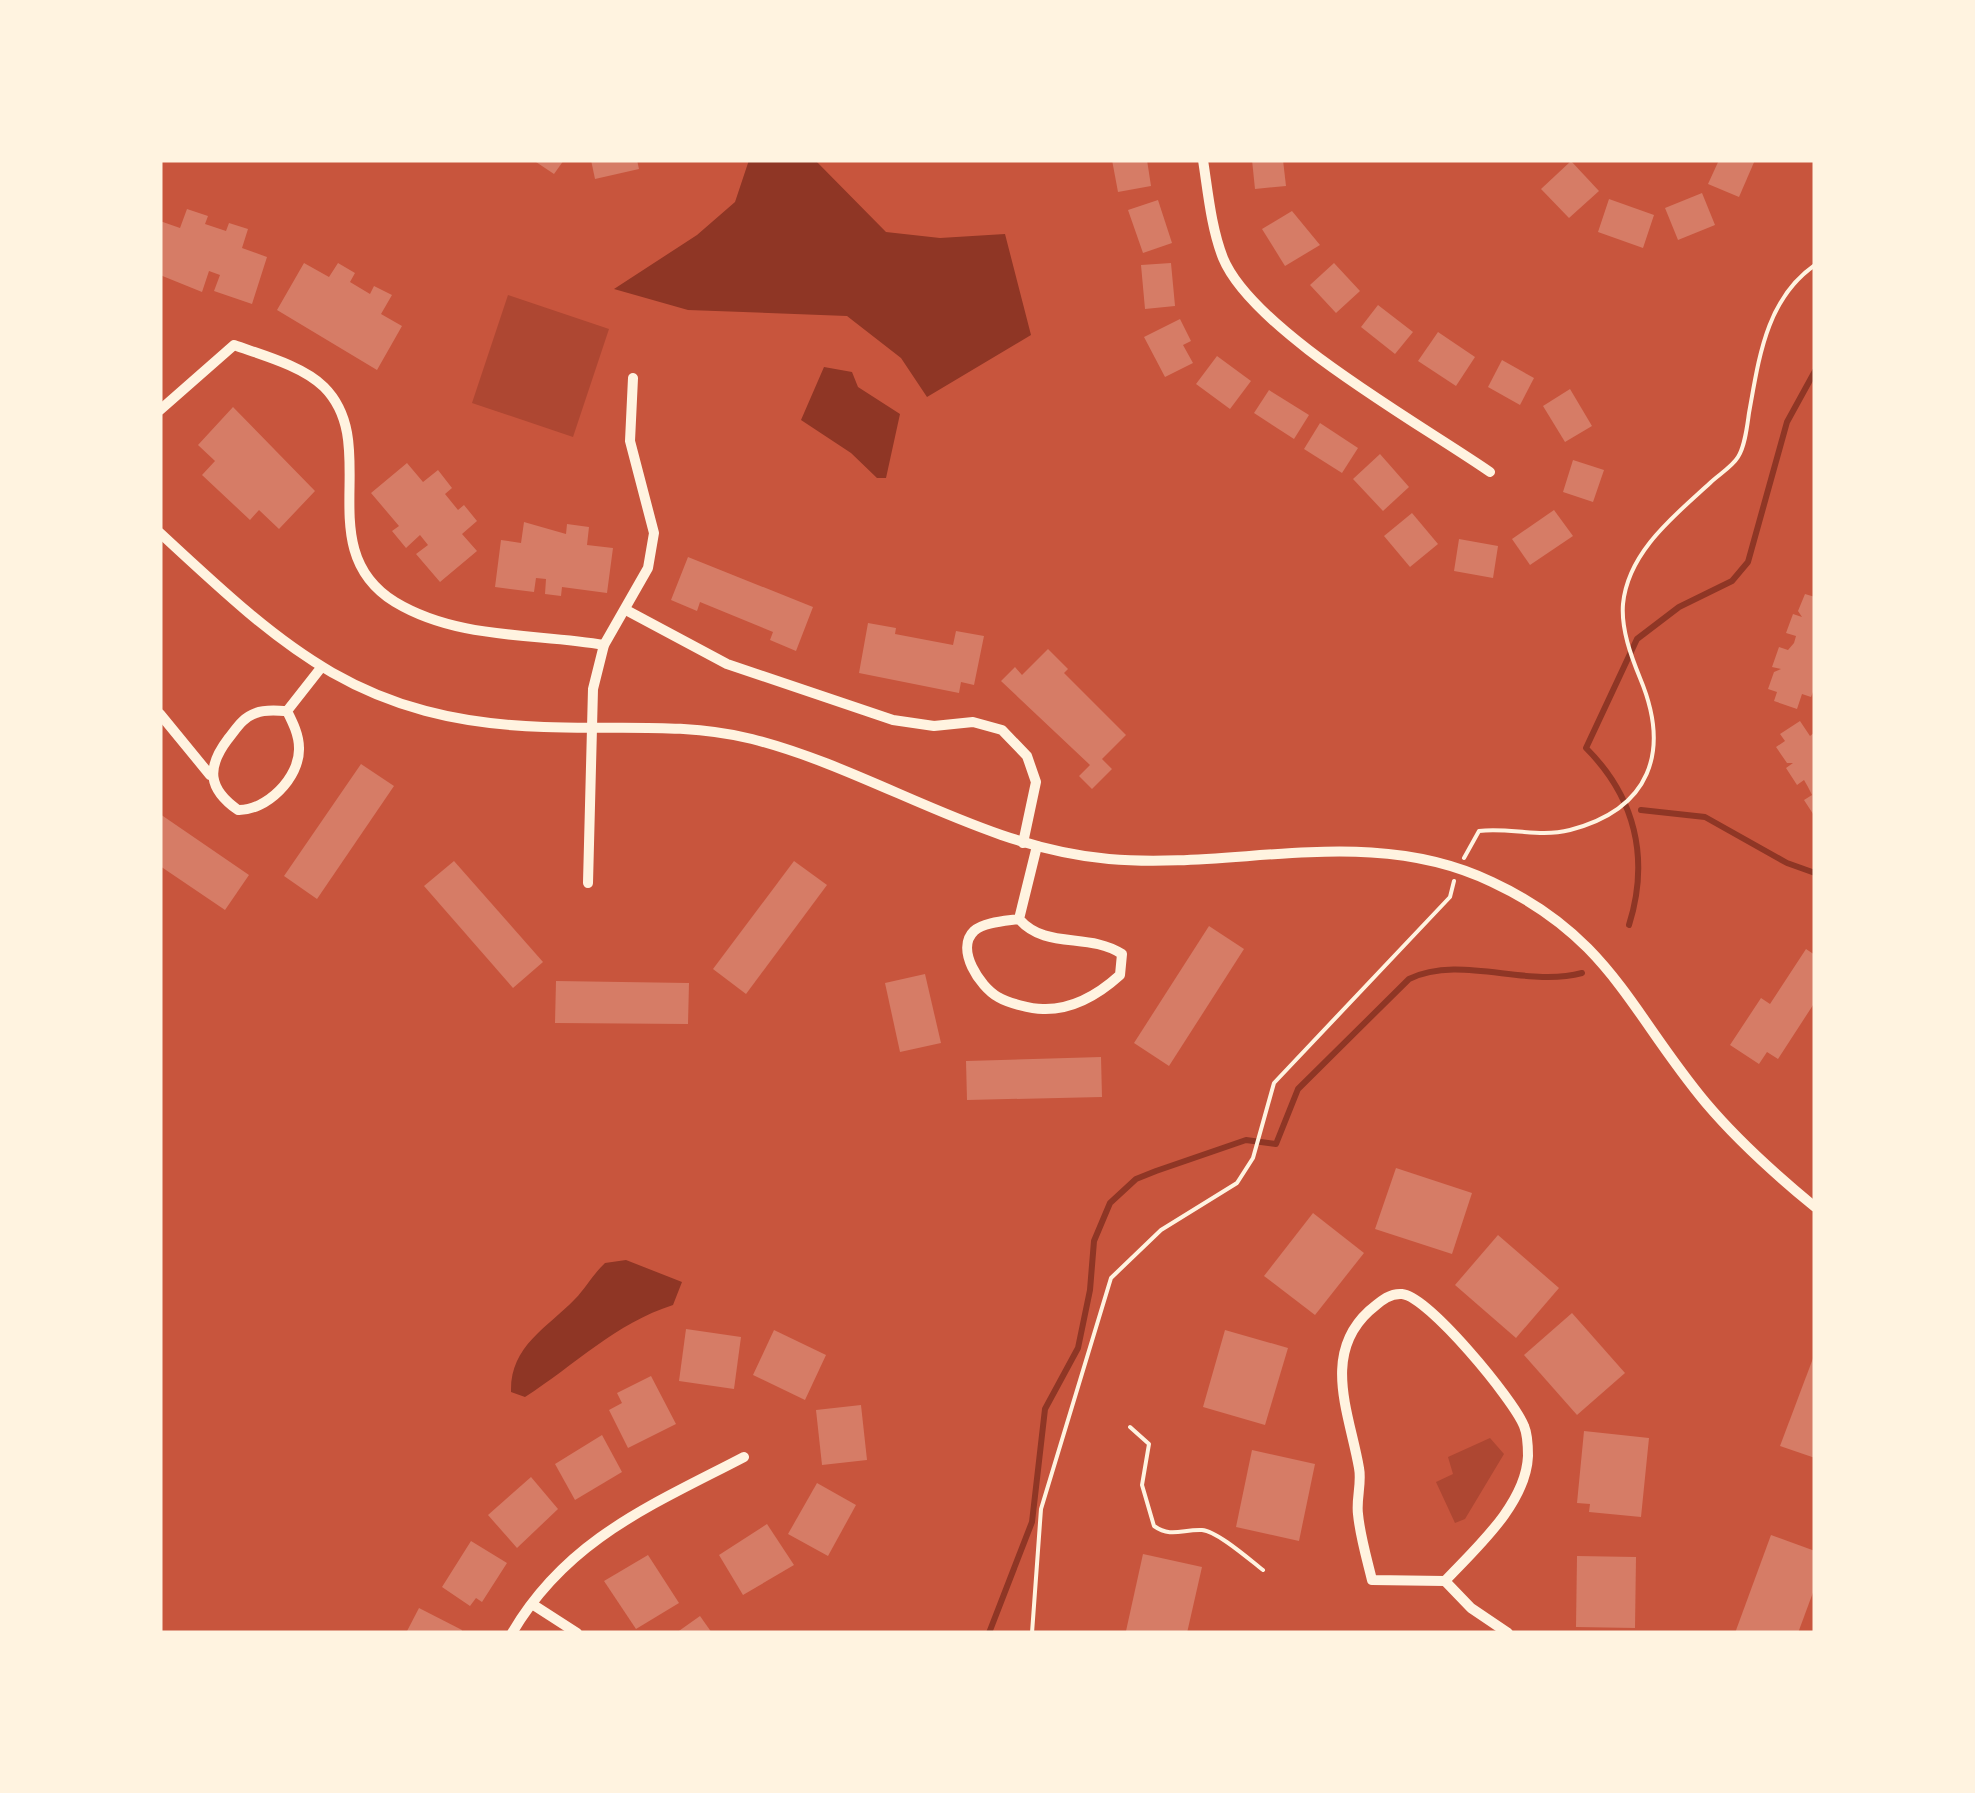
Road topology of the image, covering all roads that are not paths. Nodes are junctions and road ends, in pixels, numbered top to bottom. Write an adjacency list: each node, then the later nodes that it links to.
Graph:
1 (1203, 160): 4 (street)
2 (632, 378): 6 (street)
3 (160, 410): 7 (street)
4 (1490, 472)
5 (160, 533): 8 (street)
6 (626, 610): 7 (street); 13 (street)
7 (604, 646): 11 (street)
8 (320, 669): 9 (street); 11 (street)
9 (287, 710): 12 (street); 12 (street)
10 (160, 714): 12 (street)
11 (595, 728): 13 (street); 15 (street)
12 (211, 776)
13 (1023, 842): 14 (street)
14 (1037, 846): 16 (street); 17 (street)
15 (588, 883)
16 (1019, 919): 16 (street)
17 (1815, 1207)
18 (744, 1457): 20 (street)
19 (1445, 1580): 19 (street); 23 (street)
20 (532, 1604): 21 (street); 22 (street)
21 (512, 1633)
22 (577, 1633)
23 (1508, 1633)

